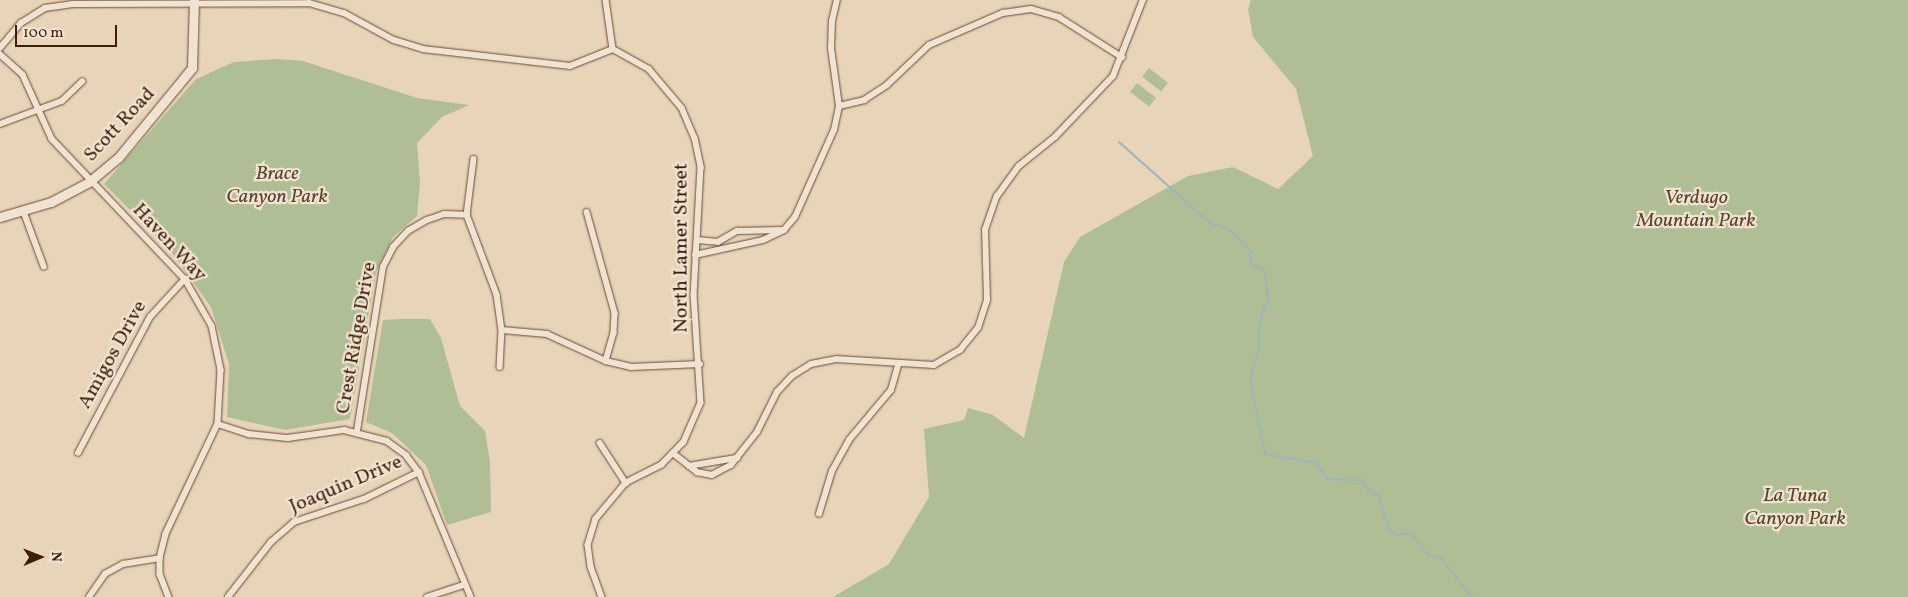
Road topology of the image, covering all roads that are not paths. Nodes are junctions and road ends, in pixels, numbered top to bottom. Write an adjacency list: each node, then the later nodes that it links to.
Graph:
1 (606, 0): 6 (street)
2 (838, 0): 10 (street)
3 (1143, 0): 8 (street)
4 (194, 2): 5 (street); 6 (street); 14 (street, Scott Road)
5 (0, 48)
6 (613, 50): 20 (street, North Lamer Street)
7 (0, 54): 11 (street, Haven Way)
8 (1122, 57): 10 (street); 27 (street)
9 (82, 82): 11 (street)
10 (839, 106): 19 (street)
11 (40, 112): 12 (street); 14 (street, Haven Way)
12 (0, 124)
13 (474, 159): 17 (street)
14 (89, 182): 15 (street, Scott Road); 23 (street, Haven Way)
15 (24, 212): 18 (street, Scott Road); 22 (street)
16 (587, 212): 25 (street)
17 (467, 215): 24 (street); 30 (street, Crest Ridge Drive)
18 (0, 217)
19 (784, 230): 20 (street); 21 (street)
20 (697, 240): 21 (street, North Lamer Street)
21 (695, 255): 26 (street, North Lamer Street)
22 (44, 266)
23 (185, 280): 29 (street, Haven Way); 32 (street, Amigos Drive)
24 (502, 330): 25 (street); 28 (street)
25 (606, 361): 26 (street)
26 (700, 364): 33 (street, North Lamer Street)
27 (898, 366): 34 (street); 38 (street)
28 (500, 367)
29 (218, 424): 30 (street); 39 (street, Haven Way)
30 (357, 431): 36 (street)
31 (600, 443): 37 (street)
32 (78, 453)
33 (673, 453): 35 (street); 37 (street, North Lamer Street)
34 (737, 458): 35 (street); 35 (street)
35 (689, 466)
36 (419, 472): 40 (street); 43 (street, Joaquin Drive)
37 (626, 483): 46 (street, North Lamer Street)
38 (819, 514)
39 (160, 558): 41 (street); 42 (street, Haven Way)
40 (465, 585): 44 (street); 45 (street)
41 (90, 597)
42 (169, 597)
43 (228, 597)
44 (427, 597)
45 (471, 597)
46 (602, 597)

